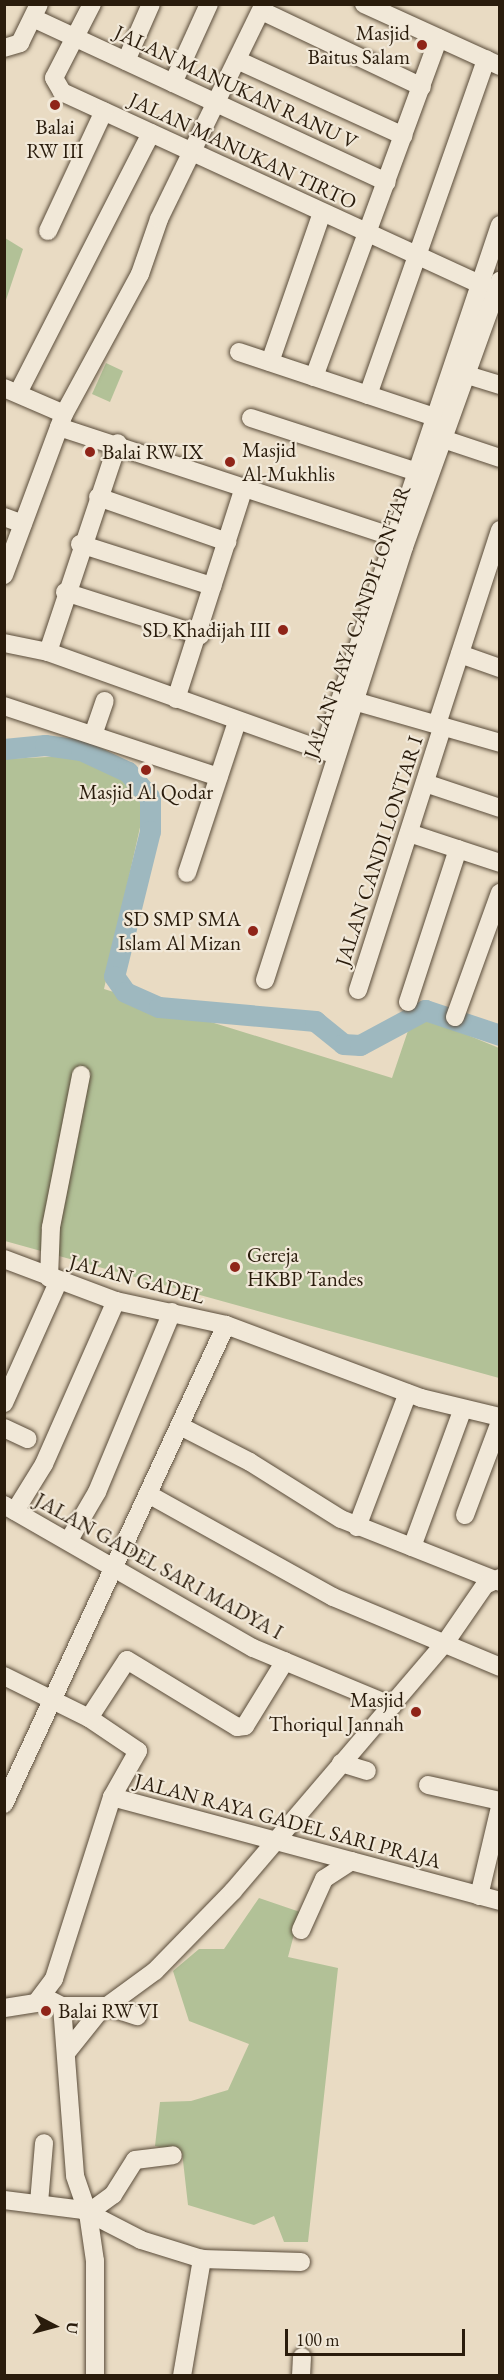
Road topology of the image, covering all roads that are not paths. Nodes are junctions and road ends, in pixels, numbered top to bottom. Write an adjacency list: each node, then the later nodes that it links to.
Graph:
1 (92, 4): 7 (street, JALAN MANUKAN TIRTO)
2 (151, 4): 11 (street)
3 (209, 4): 13 (street)
4 (364, 4): 8 (street)
5 (263, 8): 10 (street); 14 (street)
6 (36, 11): 7 (street, JALAN MANUKAN RANU V); 9 (street)
7 (76, 38): 11 (street, JALAN MANUKAN RANU V); 16 (street, JALAN MANUKAN TIRTO)
8 (439, 38): 12 (street); 14 (street)
9 (4, 48)
10 (237, 60): 15 (street); 18 (street)
11 (126, 61): 13 (street, JALAN MANUKAN RANU V)
12 (493, 62): 25 (street)
13 (173, 83): 15 (street, JALAN MANUKAN RANU V)
14 (422, 87): 18 (street)
15 (217, 104): 19 (street); 20 (street, JALAN MANUKAN RANU V)
16 (104, 111): 17 (street, JALAN MANUKAN TIRTO); 23 (street)
17 (151, 133): 19 (street, JALAN MANUKAN TIRTO); 33 (street)
18 (404, 136): 20 (street)
19 (191, 152): 21 (street, JALAN MANUKAN TIRTO); 37 (street)
20 (387, 182): 24 (street)
21 (322, 213): 24 (street, JALAN MANUKAN TIRTO); 29 (street)
22 (500, 225): 26 (street, JALAN RAYA CANDI LONTAR)
23 (48, 231)
24 (369, 234): 25 (street, JALAN MANUKAN TIRTO); 31 (street)
25 (414, 255): 26 (street, JALAN MANUKAN TIRTO); 34 (street)
26 (478, 285): 27 (street, JALAN MANUKAN TIRTO); 35 (street, JALAN RAYA CANDI LONTAR)
27 (498, 286): 30 (street, JALAN RAYA CANDI LONTAR)
28 (239, 352): 29 (street)
29 (270, 362): 31 (street)
30 (464, 374): 32 (street); 38 (street, JALAN RAYA CANDI LONTAR)
31 (314, 377): 34 (street)
32 (500, 386)
33 (11, 391): 37 (street)
34 (368, 395): 35 (street)
35 (434, 417): 41 (street, JALAN RAYA CANDI LONTAR)
36 (251, 418): 41 (street)
37 (61, 420): 39 (street); 46 (street)
38 (443, 439): 40 (street); 41 (street, JALAN RAYA CANDI LONTAR)
39 (118, 443): 42 (street); 43 (street)
40 (500, 458)
41 (420, 476): 44 (street, JALAN RAYA CANDI LONTAR)
42 (244, 487): 48 (street); 49 (street)
43 (98, 497): 49 (street); 50 (street)
44 (409, 515): 48 (street, JALAN RAYA CANDI LONTAR); 51 (street, JALAN RAYA CANDI LONTAR)
45 (4, 517): 46 (street)
46 (23, 524): 52 (street)
47 (500, 530): 58 (street, JALAN CANDI LONTAR I)
48 (394, 537): 51 (street, JALAN RAYA CANDI LONTAR)
49 (227, 542): 53 (street)
50 (80, 544): 53 (street); 54 (street)
51 (389, 574): 60 (street, JALAN RAYA CANDI LONTAR)
52 (4, 575)
53 (212, 586): 55 (street)
54 (64, 592): 55 (street); 57 (street)
55 (200, 635): 61 (street)
56 (4, 643): 57 (street)
57 (48, 652): 61 (street)
58 (460, 654): 59 (street); 66 (street, JALAN CANDI LONTAR I)
59 (500, 668)
60 (355, 675): 62 (street, JALAN RAYA CANDI LONTAR); 69 (street, JALAN RAYA CANDI LONTAR)
61 (176, 699): 65 (street)
62 (354, 700): 66 (street); 69 (street, JALAN RAYA CANDI LONTAR)
63 (105, 701): 67 (street)
64 (4, 706): 67 (street)
65 (237, 722): 69 (street); 70 (street)
66 (440, 725): 68 (street); 71 (street, JALAN CANDI LONTAR I)
67 (93, 735): 70 (street)
68 (500, 743)
69 (329, 753): 78 (street, JALAN RAYA CANDI LONTAR)
70 (219, 777): 76 (street)
71 (425, 783): 72 (street); 73 (street, JALAN CANDI LONTAR I)
72 (500, 808)
73 (409, 833): 74 (street); 79 (street, JALAN CANDI LONTAR I)
74 (458, 849): 75 (street); 80 (street)
75 (500, 862)
76 (187, 873)
77 (500, 893): 81 (street)
78 (265, 980)
79 (358, 990)
80 (408, 1002)
81 (455, 1017)
82 (81, 1075): 84 (street)
83 (4, 1259): 84 (street, JALAN GADEL)
84 (54, 1280): 85 (street, JALAN GADEL); 89 (street)
85 (116, 1301): 86 (street, JALAN GADEL); 97 (street)
86 (172, 1312): 87 (street, JALAN GADEL); 100 (street)
87 (226, 1325): 88 (street, JALAN GADEL); 93 (street)
88 (408, 1393): 90 (street, JALAN GADEL); 99 (street)
89 (4, 1403)
90 (462, 1411): 91 (street, JALAN GADEL); 101 (street)
91 (500, 1417)
92 (500, 1422): 98 (street)
93 (182, 1427): 96 (street); 99 (street)
94 (4, 1428): 95 (street)
95 (28, 1439)
96 (148, 1494): 102 (street); 104 (street)
97 (10, 1508): 100 (street, JALAN GADEL SARI MADYA I)
98 (465, 1515)
99 (357, 1527): 101 (street)
100 (69, 1540): 102 (street, JALAN GADEL SARI MADYA I)
101 (412, 1546): 103 (street)
102 (115, 1566): 105 (street, JALAN GADEL SARI MADYA I); 108 (street)
103 (499, 1581): 104 (street)
104 (445, 1643): 106 (street); 109 (street)
105 (285, 1661): 109 (street, JALAN GADEL SARI MADYA I); 110 (street)
106 (500, 1666)
107 (4, 1676): 108 (street, JALAN RAYA GADEL SARI PRAJA)
108 (50, 1698): 110 (street, JALAN RAYA GADEL SARI PRAJA); 116 (street)
109 (392, 1706): 111 (street)
110 (89, 1718): 114 (street, JALAN RAYA GADEL SARI PRAJA)
111 (341, 1763): 112 (street); 118 (street)
112 (367, 1771)
113 (428, 1785): 115 (street)
114 (112, 1797): 118 (street, JALAN RAYA GADEL SARI PRAJA); 123 (street)
115 (500, 1801)
116 (4, 1804)
117 (500, 1807): 120 (street)
118 (272, 1839): 119 (street, JALAN RAYA GADEL SARI PRAJA); 125 (street)
119 (352, 1861): 120 (street, JALAN RAYA GADEL SARI PRAJA); 122 (street)
120 (479, 1896): 121 (street, JALAN RAYA GADEL SARI PRAJA)
121 (500, 1901)
122 (301, 1930)
123 (44, 1997): 124 (street); 126 (street)
124 (62, 2006): 125 (street); 128 (street)
125 (106, 2006): 127 (street); 128 (street)
126 (4, 2008)
127 (137, 2016)
128 (66, 2053): 133 (street)
129 (44, 2143): 132 (street)
130 (172, 2155): 133 (street)
131 (4, 2200): 132 (street)
132 (39, 2203): 133 (street)
133 (88, 2213): 134 (street); 137 (street)
134 (202, 2259): 135 (street); 138 (street)
135 (301, 2262)
136 (302, 2357): 139 (street)
137 (95, 2376)
138 (182, 2376)
139 (301, 2376)

